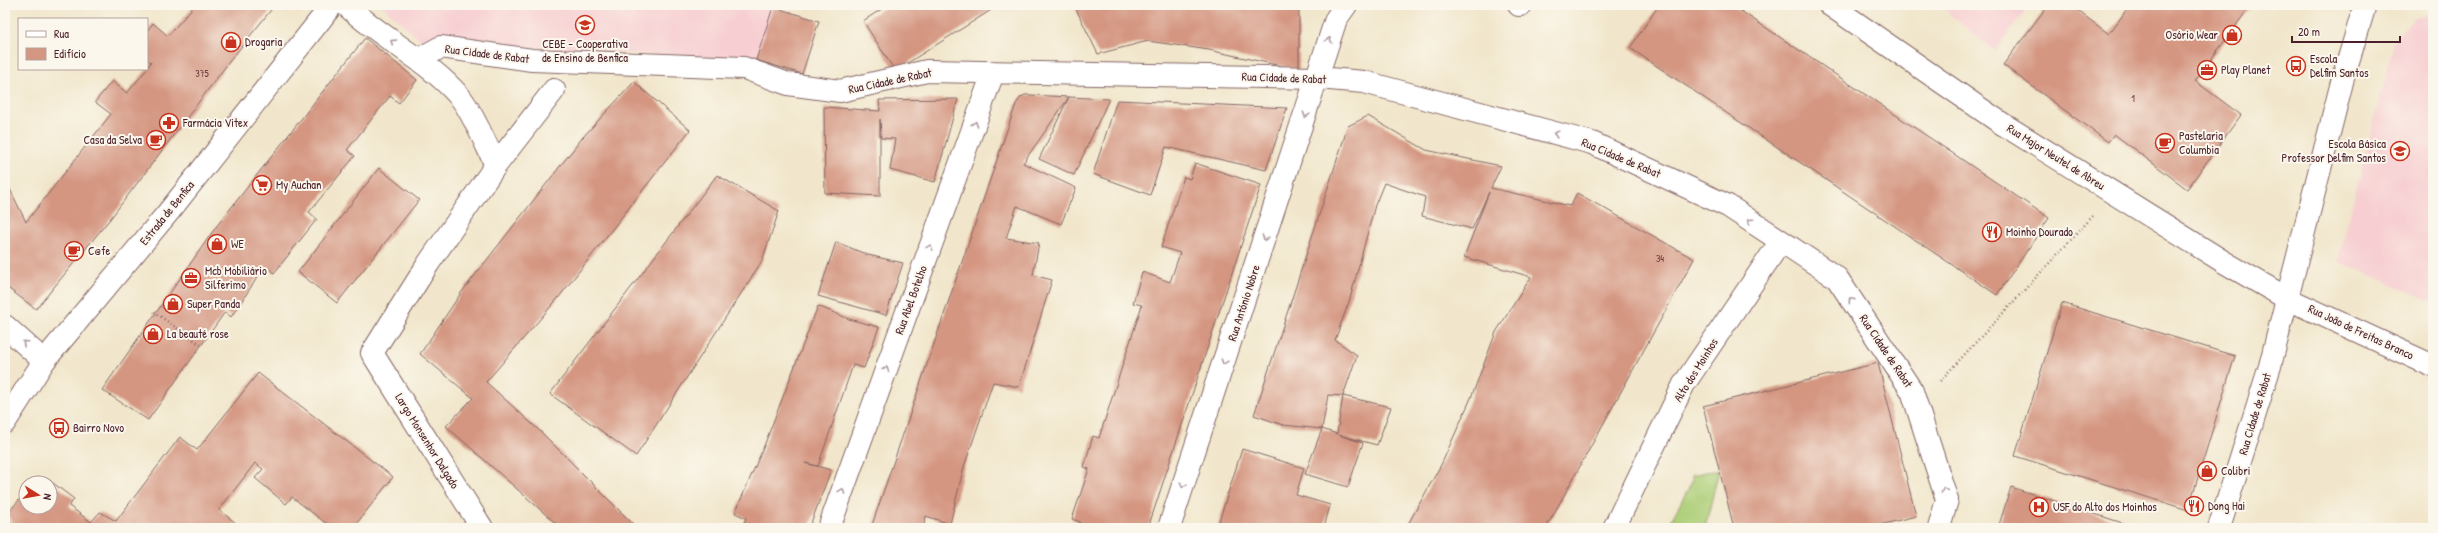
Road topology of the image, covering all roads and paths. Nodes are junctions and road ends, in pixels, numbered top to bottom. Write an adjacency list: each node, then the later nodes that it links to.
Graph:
1 (332, 5): 17 (street, Estrada de Benfica)
2 (346, 5): 6 (street, one-way to 2)
3 (1346, 5): 8 (street, Rua António Nobre, one-way to 3)
4 (1830, 5): 11 (street, Rua Major Neutel de Abreu)
5 (2365, 5): 13 (street, Rua Cidade de Rabat)
6 (419, 59): 7 (street, Rua Cidade de Rabat); 10 (street)
7 (993, 73): 8 (street, Rua Cidade de Rabat); 22 (street, Rua Abel Botelho, one-way to 7)
8 (1318, 78): 12 (street, Rua Cidade de Rabat, one-way to 8); 23 (street, Rua António Nobre, one-way to 23)
9 (554, 90): 10 (street)
10 (496, 165): 21 (street, Largo Monsenhor Dalgado)
11 (2114, 193): 13 (street, Rua Major Neutel de Abreu); 19 (path)
12 (1781, 241): 19 (street, Rua Cidade de Rabat, one-way to 12); 24 (street, Alto dos Moinhos)
13 (2288, 299): 18 (street, Rua João de Freitas Branco); 26 (street, Rua Cidade de Rabat)
14 (154, 312): 16 (path)
15 (5, 326): 17 (street, one-way to 15)
16 (201, 345)
17 (44, 361): 20 (street, Estrada de Benfica)
18 (2433, 366)
19 (1917, 405): 25 (street, Rua Cidade de Rabat, one-way to 19)
20 (5, 422)
21 (482, 528)
22 (829, 528)
23 (1169, 528)
24 (1614, 528)
25 (1939, 528)
26 (2219, 528)

